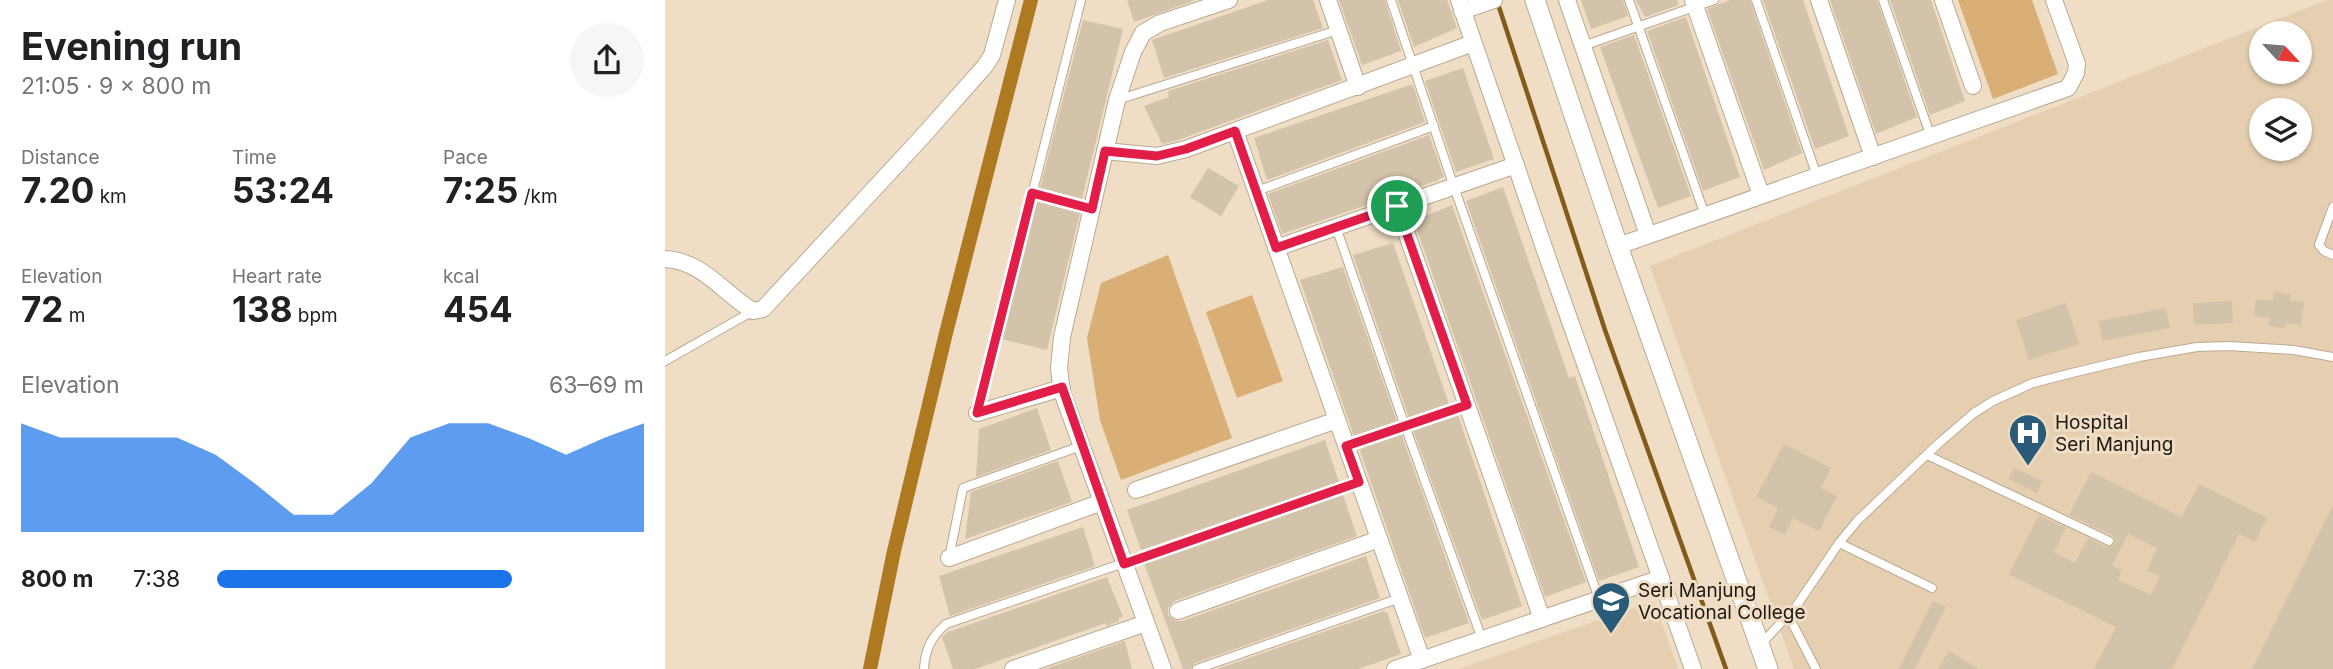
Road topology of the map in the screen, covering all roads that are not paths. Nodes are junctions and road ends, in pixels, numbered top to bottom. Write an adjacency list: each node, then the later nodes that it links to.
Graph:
1 (1007, 0): 47 (street)
2 (1081, 0): 35 (lane)
3 (1230, 0): 25 (street)
4 (1328, 0): 19 (street)
5 (1391, 0): 22 (lane)
6 (1535, 0): 43 (street)
7 (1567, 0): 21 (street)
8 (1629, 0): 18 (lane)
9 (1714, 0): 16 (lane)
10 (1756, 0): 32 (lane)
11 (1819, 0): 30 (street)
12 (1883, 0): 28 (lane)
13 (1943, 0): 24 (street)
14 (2054, 0): 28 (street)
15 (1488, 2): 17 (street)
16 (1694, 3): 18 (lane); 36 (street)
17 (1461, 6): 20 (street)
18 (1638, 26): 21 (lane); 40 (lane)
19 (1339, 30): 23 (street); 25 (lane)
20 (1473, 43): 22 (street); 31 (street)
21 (1583, 46): 42 (street)
22 (1414, 65): 23 (street); 26 (lane)
23 (1358, 86): 27 (street)
24 (1973, 86)
25 (1117, 100): 29 (street)
26 (1434, 126): 33 (lane); 34 (lane)
27 (1235, 131): 29 (street); 34 (street)
28 (1931, 137): 30 (street)
29 (1105, 151): 39 (street)
30 (1873, 157): 32 (street)
31 (1515, 166): 33 (street); 66 (street)
32 (1817, 176): 36 (street)
33 (1454, 187): 37 (street); 69 (lane)
34 (1257, 191): 44 (street)
35 (1032, 193): 39 (lane); 52 (lane)
36 (1761, 195): 40 (street)
37 (1397, 206): 41 (street); 51 (street)
38 (2333, 207): 45 (lane)
39 (1092, 209): 50 (street)
40 (1705, 215): 42 (street)
41 (1336, 227): 44 (street); 54 (lane)
42 (1648, 235): 43 (street)
43 (1618, 246): 75 (street)
44 (1276, 248): 53 (street)
45 (2333, 255)
46 (665, 259): 47 (street)
47 (753, 311): 49 (lane)
48 (2333, 357): 57 (lane)
49 (665, 360)
50 (1062, 387): 52 (street); 55 (street)
51 (1467, 405): 54 (lane); 72 (street)
52 (977, 413)
53 (1337, 420): 56 (street); 59 (street)
54 (1405, 426): 56 (lane); 74 (lane)
55 (1081, 446): 60 (street); 64 (lane)
56 (1346, 446): 58 (street)
57 (1927, 455): 62 (lane); 63 (lane)
58 (1359, 482): 61 (street); 65 (lane)
59 (1136, 490)
60 (1102, 502): 64 (street); 65 (street)
61 (1379, 538): 68 (street); 70 (street)
62 (2109, 541)
63 (1839, 543): 67 (lane); 71 (lane)
64 (949, 558)
65 (1124, 564): 73 (street); 77 (lane)
66 (1661, 578): 69 (street); 82 (street)
67 (1932, 588)
68 (1400, 598): 76 (street); 80 (lane)
69 (1599, 599): 72 (street)
70 (1178, 611)
71 (1789, 615): 75 (lane); 84 (lane)
72 (1542, 619): 74 (street)
73 (1146, 623): 78 (street); 79 (street)
74 (1482, 639): 76 (street)
75 (1760, 645): 83 (street)
76 (1422, 660): 81 (street)
77 (924, 669)
78 (1013, 669)
79 (1163, 669)
80 (1197, 669)
81 (1395, 669)
82 (1693, 669)
83 (1769, 669)
84 (1816, 669)

